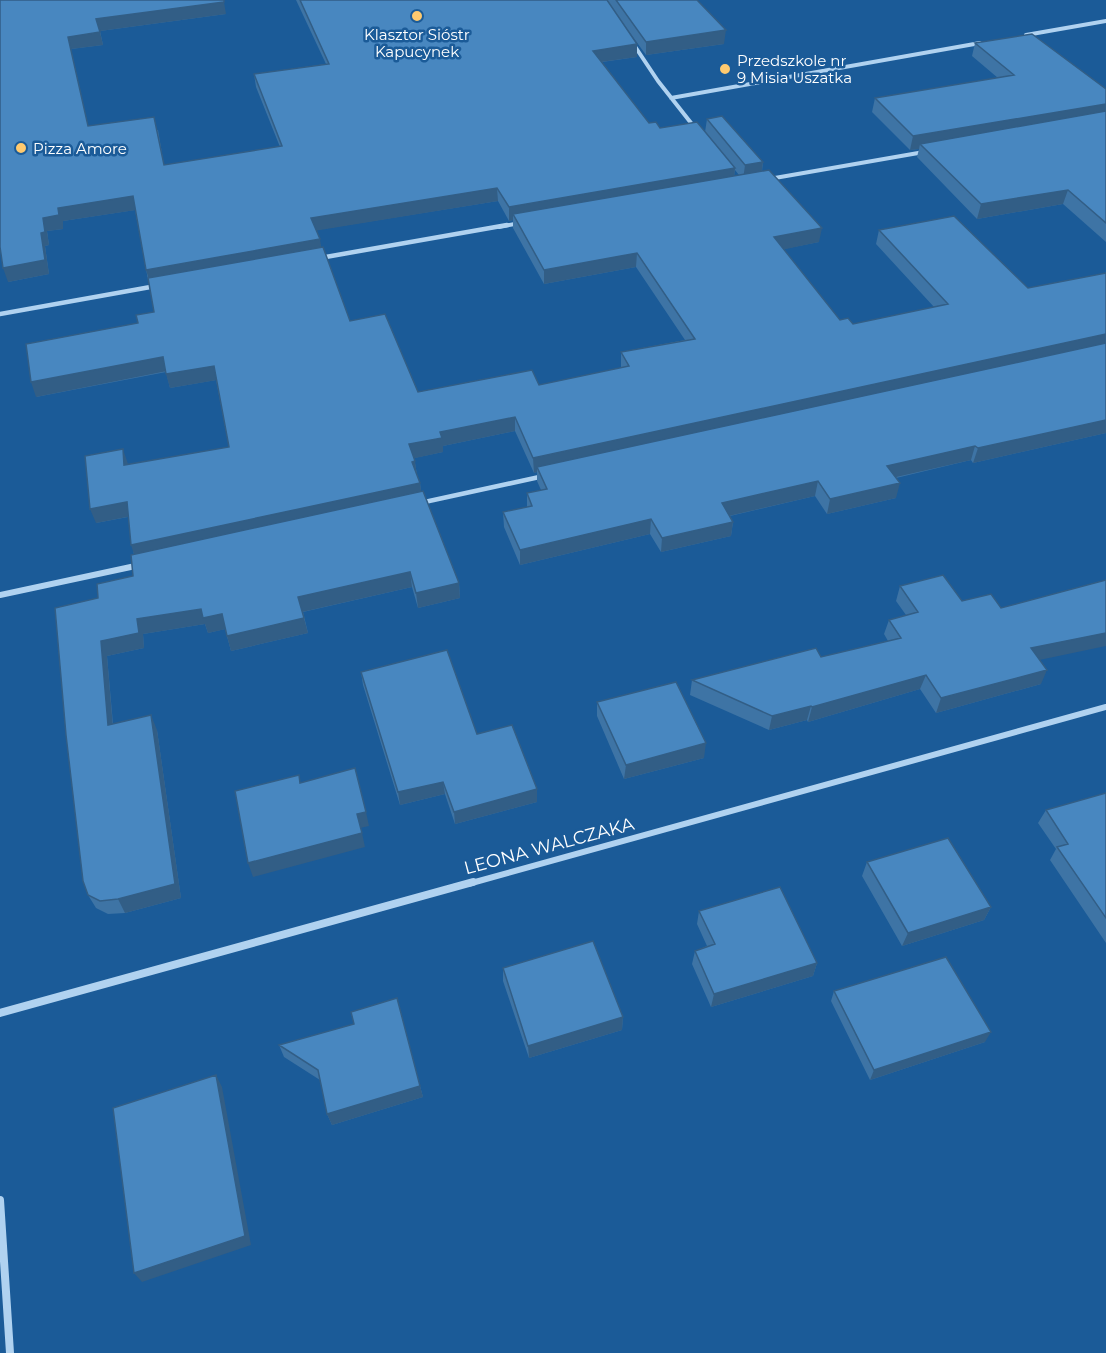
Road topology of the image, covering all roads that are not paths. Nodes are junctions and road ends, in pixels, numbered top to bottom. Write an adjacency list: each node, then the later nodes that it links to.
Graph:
1 (1106, 21): 2 (street)
2 (1017, 36)
3 (632, 42): 5 (street)
4 (984, 42): 5 (street)
5 (671, 98): 6 (street)
6 (699, 132)
7 (929, 151): 8 (street)
8 (765, 180)
9 (529, 221): 10 (street)
10 (318, 258)
11 (165, 285): 12 (street)
12 (0, 314)
13 (547, 475): 14 (street)
14 (407, 506)
15 (151, 562): 16 (street)
16 (0, 595)
17 (1106, 707): 18 (street, LEONA WALCZAKA)
18 (0, 1013)
19 (0, 1200): 20 (street)
20 (10, 1353)

